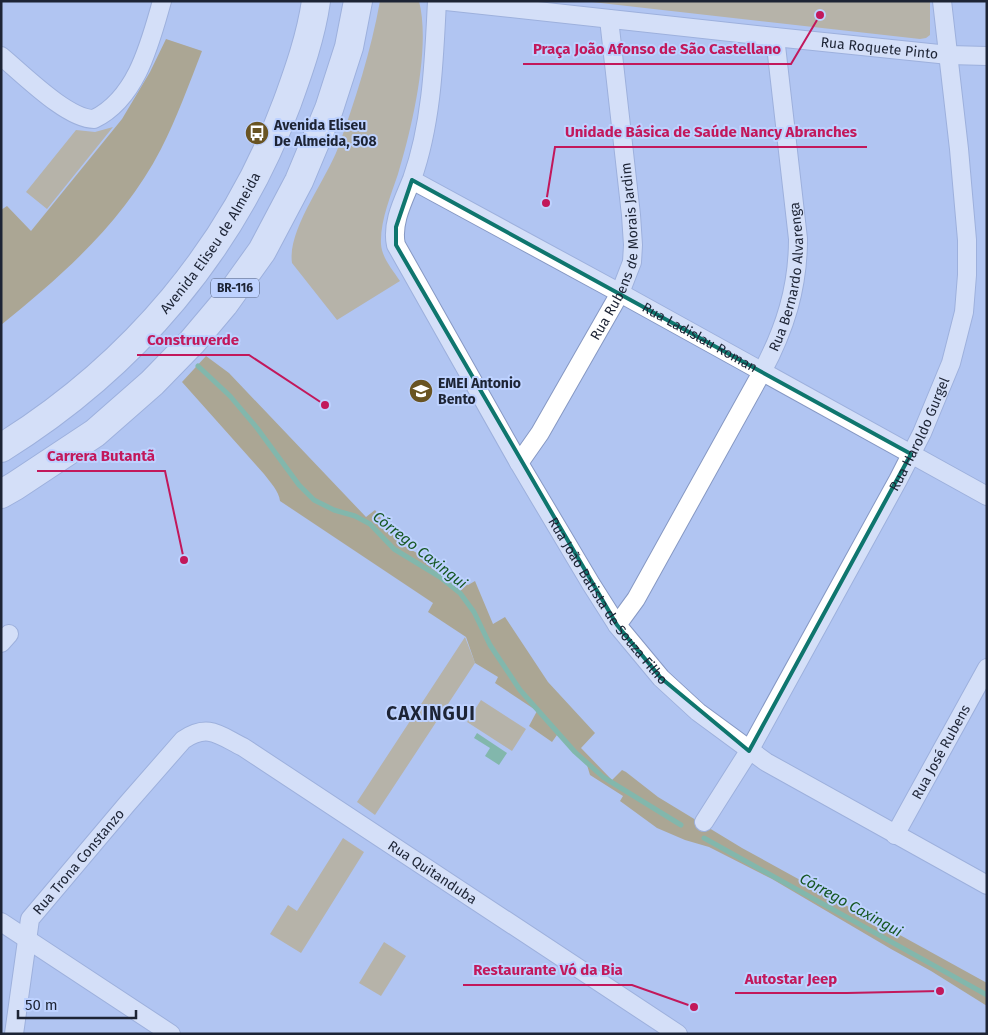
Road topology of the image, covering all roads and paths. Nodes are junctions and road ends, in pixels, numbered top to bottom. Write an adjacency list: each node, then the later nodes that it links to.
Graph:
1 (162, 1): 10 (street)
2 (316, 1): 15 (main road, Avenida Eliseu de Almeida / BR-116)
3 (358, 1): 18 (main road, BR-116)
4 (437, 1): 12 (street, Rua João Batista de Souza Filho)
5 (446, 1): 7 (street, Rua Roquete Pinto)
6 (942, 1): 9 (street, Rua Haroldo Gurgel)
7 (609, 19): 8 (street, Rua Roquete Pinto); 13 (street, Rua Rubens de Morais Jardim)
8 (775, 37): 9 (street, Rua Roquete Pinto); 14 (street, Rua Bernardo Alvarenga)
9 (949, 55): 11 (street, Rua Roquete Pinto); 16 (street, Rua Haroldo Gurgel)
10 (1, 56)
11 (987, 56)
12 (412, 180): 13 (street, Rua Ladislau Roman); 17 (street, Rua João Batista de Souza Filho)
13 (620, 293): 14 (street, Rua Ladislau Roman); 17 (street, Rua Rubens de Morais Jardim)
14 (762, 372): 16 (street, Rua Ladislau Roman); 20 (street, Rua Bernardo Alvarenga)
15 (1, 448)
16 (911, 454): 19 (street, Rua Ladislau Roman); 23 (street, Rua Haroldo Gurgel)
17 (519, 463): 20 (street, Rua João Batista de Souza Filho)
18 (1, 494)
19 (987, 496)
20 (618, 625): 23 (street, Rua João Batista de Souza Filho)
21 (987, 668): 25 (street, Rua José Rubens)
22 (183, 740): 28 (street, Rua Trona Constanzo); 31 (street, Rua Quitanduba)
23 (749, 750): 24 (street, Rua Haroldo Gurgel); 25 (street, Rua João Batista de Souza Filho)
24 (704, 822)
25 (895, 835): 26 (street, Rua João Batista de Souza Filho)
26 (987, 884)
27 (1, 922): 28 (street)
28 (27, 938): 29 (street, Rua Trona Constanzo); 30 (street)
29 (14, 1034)
30 (171, 1034)
31 (678, 1034)

